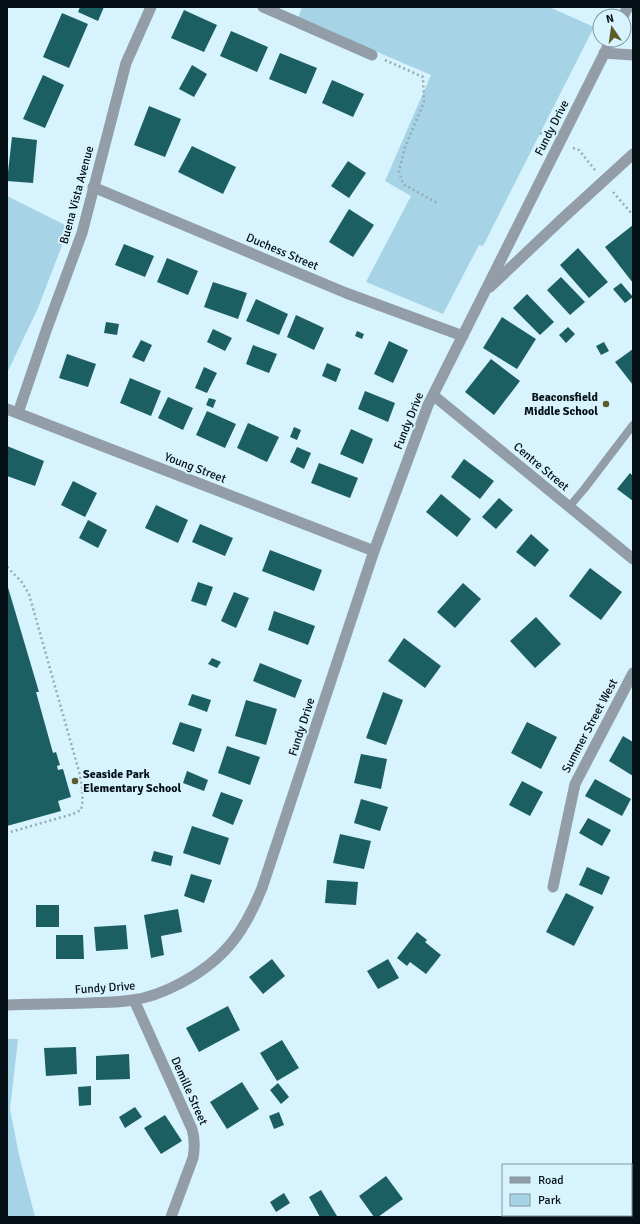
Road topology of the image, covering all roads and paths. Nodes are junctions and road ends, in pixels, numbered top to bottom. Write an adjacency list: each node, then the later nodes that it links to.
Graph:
1 (151, 7): 11 (street, Buena Vista Avenue)
2 (263, 7): 5 (street)
3 (607, 48): 4 (street, Fundy Drive)
4 (604, 53): 6 (street); 8 (street, Fundy Drive)
5 (372, 55): 12 (path)
6 (633, 55)
7 (540, 133): 8 (path)
8 (560, 142): 10 (path); 14 (street, Fundy Drive)
9 (633, 154): 10 (street, Fundy Drive)
10 (604, 180): 13 (path); 14 (street, Fundy Drive)
11 (93, 187): 15 (street, Duchess Street); 18 (street, Buena Vista Avenue)
12 (439, 204)
13 (633, 215)
14 (484, 293): 15 (street, Fundy Drive)
15 (463, 336): 16 (street, Fundy Drive)
16 (433, 395): 20 (street, Centre Street); 21 (street, Fundy Drive)
17 (7, 409): 18 (street, Young Street)
18 (18, 413): 21 (street, Young Street)
19 (633, 425): 20 (lane)
20 (569, 507): 22 (street, Centre Street)
21 (374, 551): 27 (street, Fundy Drive)
22 (633, 559)
23 (7, 567): 25 (path)
24 (633, 672): 26 (street, Summer Street West)
25 (7, 833)
26 (553, 887)
27 (134, 1000): 28 (street, Fundy Drive); 29 (street, Demille Street)
28 (7, 1005)
29 (171, 1217)

